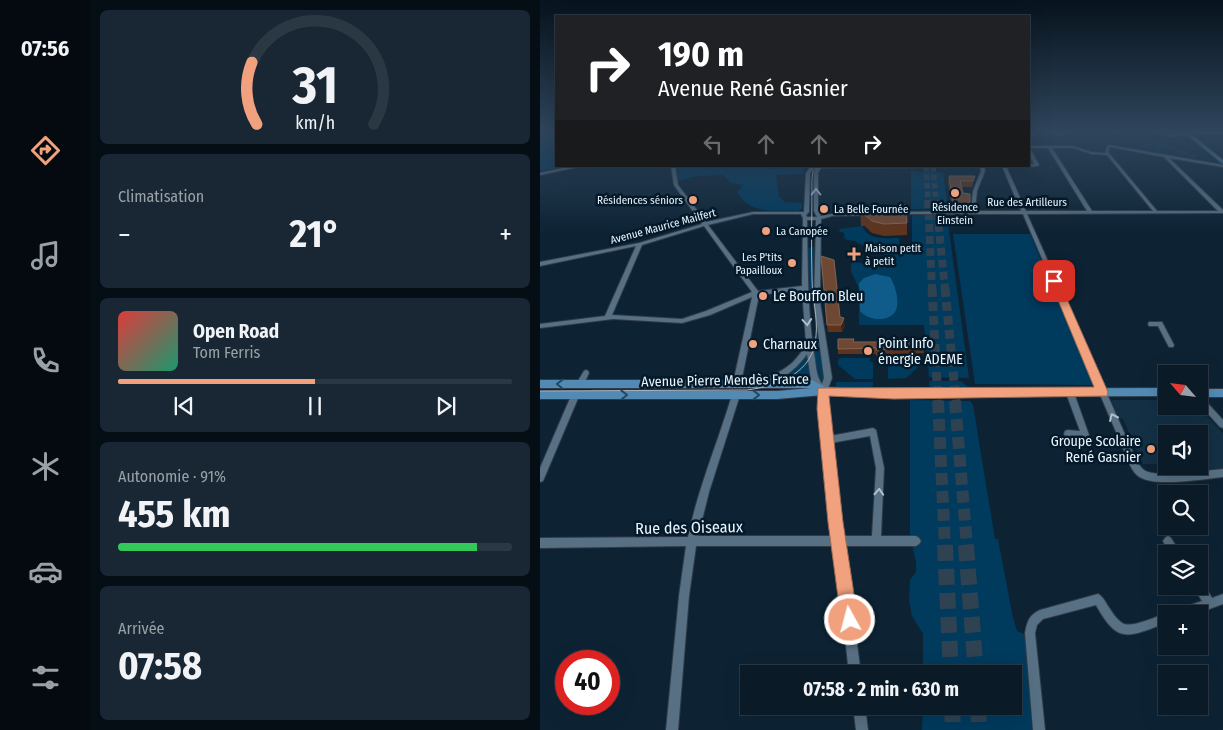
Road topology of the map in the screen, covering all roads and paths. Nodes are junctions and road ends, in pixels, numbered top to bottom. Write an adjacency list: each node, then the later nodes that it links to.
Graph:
1 (1061, 165): 13 (street)
2 (1117, 165): 14 (street)
3 (1174, 165): 15 (street)
4 (575, 167): 10 (street)
5 (672, 167): 20 (street)
6 (811, 167): 19 (street)
7 (820, 167): 17 (street, one-way to 7)
8 (982, 167): 11 (street)
9 (1004, 167): 12 (street)
10 (540, 174)
11 (973, 212): 12 (street, Rue des Artilleurs); 16 (street, Rue des Artilleurs)
12 (1024, 212): 13 (street, Rue des Artilleurs); 36 (street)
13 (1090, 212): 14 (street, Rue des Artilleurs)
14 (1156, 212): 15 (street, Rue des Artilleurs)
15 (1223, 212)
16 (894, 213)
17 (817, 214): 18 (street); 19 (street); 19 (street); 35 (street)
18 (877, 214)
19 (805, 215): 20 (street, Avenue Maurice Mailfert); 23 (street)
20 (706, 224): 21 (street, Avenue Maurice Mailfert); 24 (street)
21 (640, 244): 22 (street, Avenue Maurice Mailfert); 25 (street)
22 (540, 264)
23 (805, 288): 24 (street); 28 (street, one-way to 28)
24 (756, 293): 25 (street); 34 (street)
25 (608, 317): 27 (street)
26 (1151, 324): 29 (street)
27 (540, 326)
28 (809, 343): 31 (street); 35 (street)
29 (1171, 345)
30 (586, 373): 33 (street)
31 (754, 383): 34 (main road, Avenue Pierre Mendès France); 35 (main road, Avenue Pierre Mendès France)
32 (540, 384): 33 (main road, Avenue Pierre Mendès France, one-way to 32)
33 (580, 384): 34 (main road, Avenue Pierre Mendès France)
34 (737, 384)
35 (822, 391): 38 (main road); 42 (main road, Avenue Pierre Mendès France, one-way to 35); 47 (street)
36 (1102, 392): 37 (main road); 38 (main road); 48 (street, one-way to 36)
37 (1158, 392)
38 (1070, 393): 46 (street)
39 (1208, 393): 40 (main road)
40 (1223, 393)
41 (540, 395): 43 (main road, Avenue Pierre Mendès France)
42 (736, 395): 43 (main road, Avenue Pierre Mendès France, one-way to 42); 53 (street)
43 (575, 396): 49 (street)
44 (1208, 409): 45 (street)
45 (1223, 425)
46 (1068, 434)
47 (826, 440): 51 (street, one-way to 47); 54 (street)
48 (1223, 473)
49 (540, 478)
50 (1168, 540): 56 (street)
51 (876, 541): 52 (street, Rue des Oiseaux); 54 (street, Rue des Oiseaux)
52 (916, 541)
53 (692, 542): 54 (street, Rue des Oiseaux); 55 (street, Rue des Oiseaux); 64 (street)
54 (839, 542): 62 (street)
55 (540, 543)
56 (1171, 545)
57 (1204, 595): 59 (street)
58 (1223, 599): 59 (street)
59 (1210, 604): 60 (street)
60 (1207, 605)
61 (1158, 621): 66 (street)
62 (854, 665)
63 (860, 715): 65 (street)
64 (672, 730)
65 (862, 730)
66 (1039, 730)

